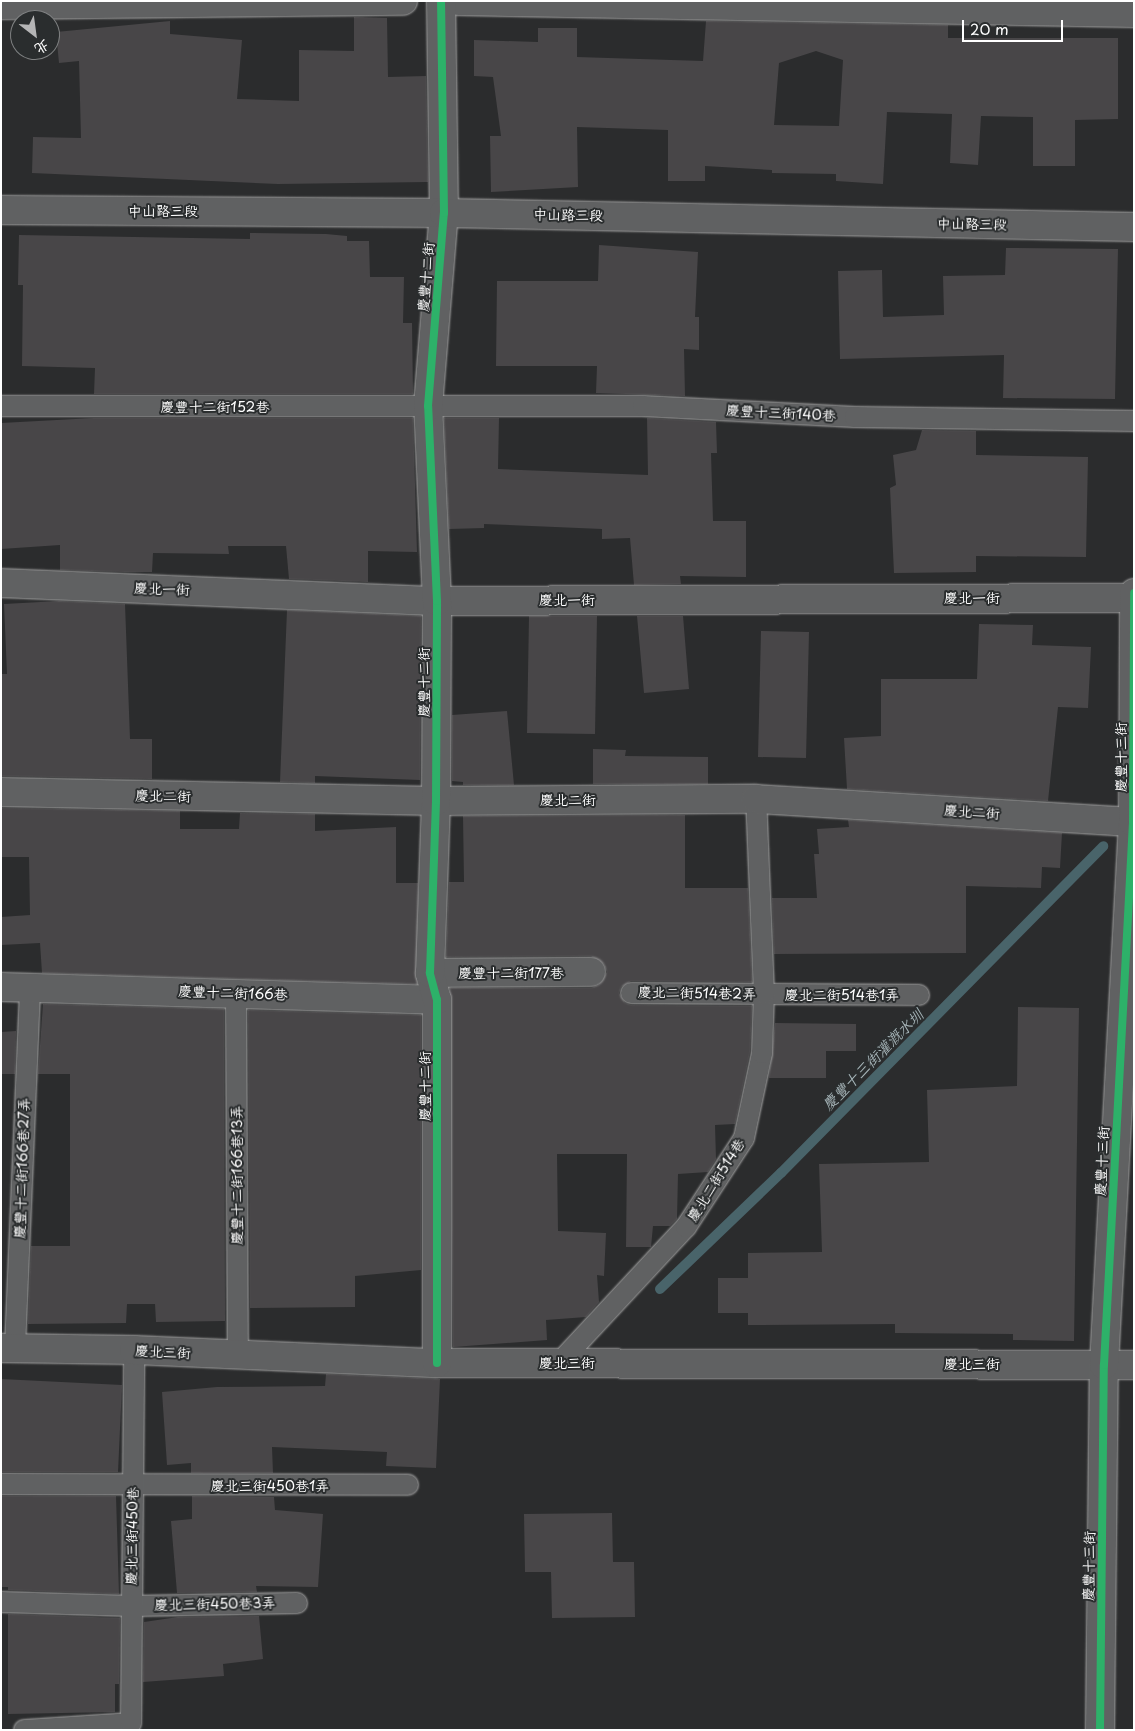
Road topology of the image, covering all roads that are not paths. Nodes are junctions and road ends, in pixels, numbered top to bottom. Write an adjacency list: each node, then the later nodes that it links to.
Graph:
1 (403, 1): 4 (street)
2 (441, 1): 7 (street, 慶豐十二街)
3 (459, 1): 5 (street)
4 (1, 5)
5 (1134, 13)
6 (1, 210): 7 (street, 中山路三段)
7 (444, 213): 8 (street, 中山路三段); 10 (street, 慶豐十二街)
8 (1134, 227)
9 (1, 406): 10 (lane, 慶豐十二街152巷)
10 (428, 406): 11 (lane, 慶豐十三街140巷); 15 (street, 慶豐十二街)
11 (1134, 421)
12 (1, 583): 15 (street, 慶北一街)
13 (1134, 593): 14 (street, 慶豐十三街)
14 (1134, 598): 15 (street, 慶北一街); 19 (street, 慶豐十三街)
15 (437, 601): 18 (street, 慶豐十二街)
16 (1, 792): 18 (street, 慶北二街)
17 (756, 799): 18 (street, 慶北二街); 19 (street, 慶北二街); 26 (lane, 慶北二街514巷)
18 (436, 801): 21 (street, 慶豐十二街)
19 (1133, 822): 34 (street, 慶豐十三街)
20 (591, 972): 21 (street, 慶豐十二街177巷)
21 (430, 973): 28 (street, 慶豐十二街)
22 (1, 987): 23 (street, 慶豐十二街166巷)
23 (30, 988): 24 (street, 慶豐十二街166巷); 29 (lane, 慶豐十二街166巷27弄)
24 (236, 993): 28 (street, 慶豐十二街166巷); 31 (lane, 慶豐十二街166巷13弄)
25 (631, 993): 26 (lane, 慶北二街514巷2弄)
26 (764, 994): 27 (lane, 慶北二街514巷1弄); 33 (lane, 慶北二街514巷)
27 (919, 995)
28 (437, 1000): 32 (street, 慶豐十二街)
29 (8, 1348): 30 (street, 慶北三街)
30 (134, 1350): 31 (street, 慶北三街); 37 (lane, 慶北三街450巷)
31 (238, 1356): 32 (street, 慶北三街)
32 (437, 1363): 33 (street, 慶北三街)
33 (558, 1363): 34 (street, 慶北三街)
34 (1104, 1365): 35 (street, 慶北三街); 43 (street, 慶豐十三街)
35 (1134, 1365)
36 (1, 1484): 37 (lane, 慶北三街450巷1弄)
37 (133, 1486): 38 (lane, 慶北三街450巷1弄); 41 (lane, 慶北三街450巷)
38 (408, 1486)
39 (1, 1602): 41 (lane, 慶北三街450巷3弄)
40 (297, 1603): 41 (lane, 慶北三街450巷3弄)
41 (132, 1606): 42 (lane, 慶北三街450巷)
42 (24, 1730)
43 (1100, 1730)

